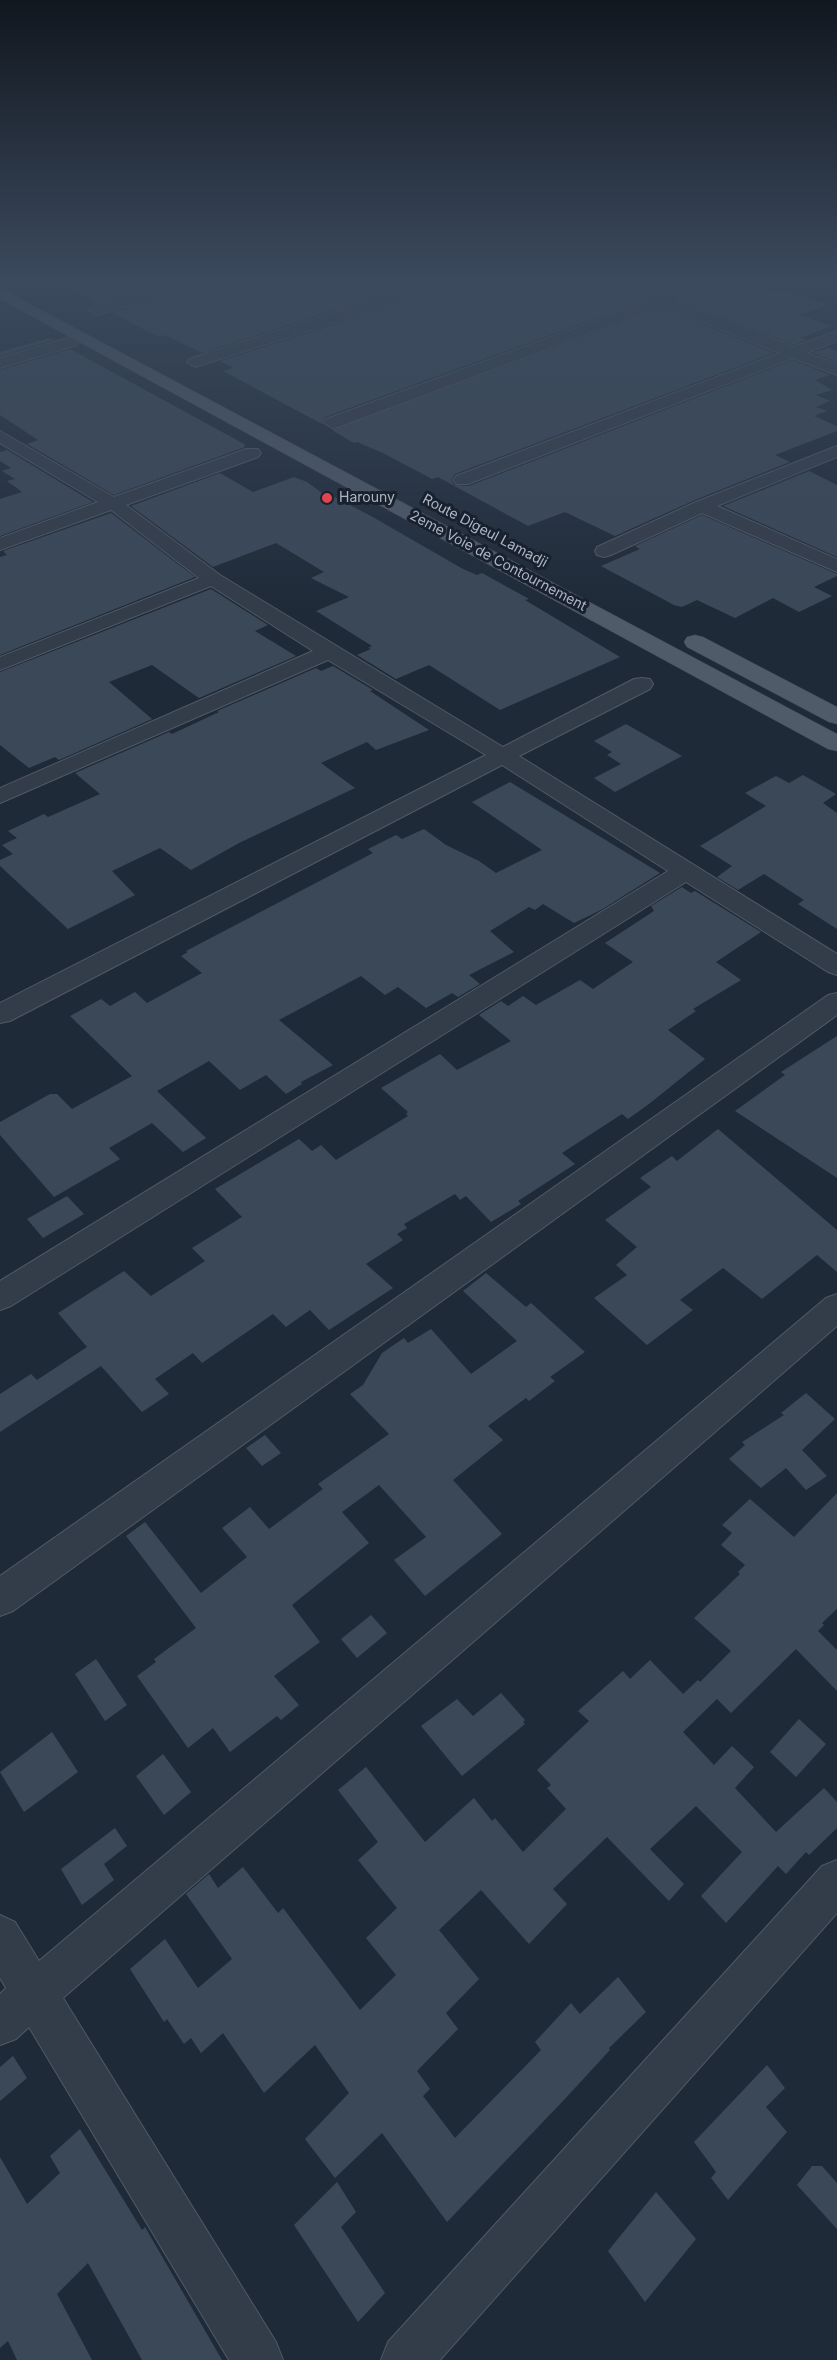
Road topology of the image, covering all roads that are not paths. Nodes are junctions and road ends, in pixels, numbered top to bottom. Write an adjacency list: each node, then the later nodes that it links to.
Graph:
1 (177, 388): 24 (main road, 2eme Voie de Contournement)
2 (213, 388): 12 (main road)
3 (426, 388): 5 (street)
4 (703, 388): 11 (street)
5 (332, 423)
6 (1, 437): 13 (street)
7 (837, 451): 9 (street)
8 (252, 453): 13 (street)
9 (816, 461): 10 (street); 14 (street)
10 (837, 470)
11 (462, 480)
12 (390, 481)
13 (114, 504): 15 (street); 18 (street)
14 (702, 507): 16 (street); 17 (street)
15 (0, 544)
16 (604, 551)
17 (837, 566)
18 (213, 579): 20 (street); 21 (street)
19 (673, 630): 23 (main road)
20 (329, 652): 25 (street); 26 (street)
21 (0, 664)
22 (642, 684): 25 (street)
23 (837, 717)
24 (837, 744)
25 (501, 755): 27 (street); 30 (street)
26 (0, 796)
27 (686, 871): 28 (street); 31 (street)
28 (837, 966)
29 (837, 1002): 33 (street)
30 (0, 1014)
31 (0, 1297)
32 (837, 1306): 36 (street)
33 (0, 1598)
34 (837, 1881): 38 (street)
35 (0, 1937): 36 (street)
36 (17, 2008): 37 (street)
37 (258, 2360)
38 (406, 2360)

